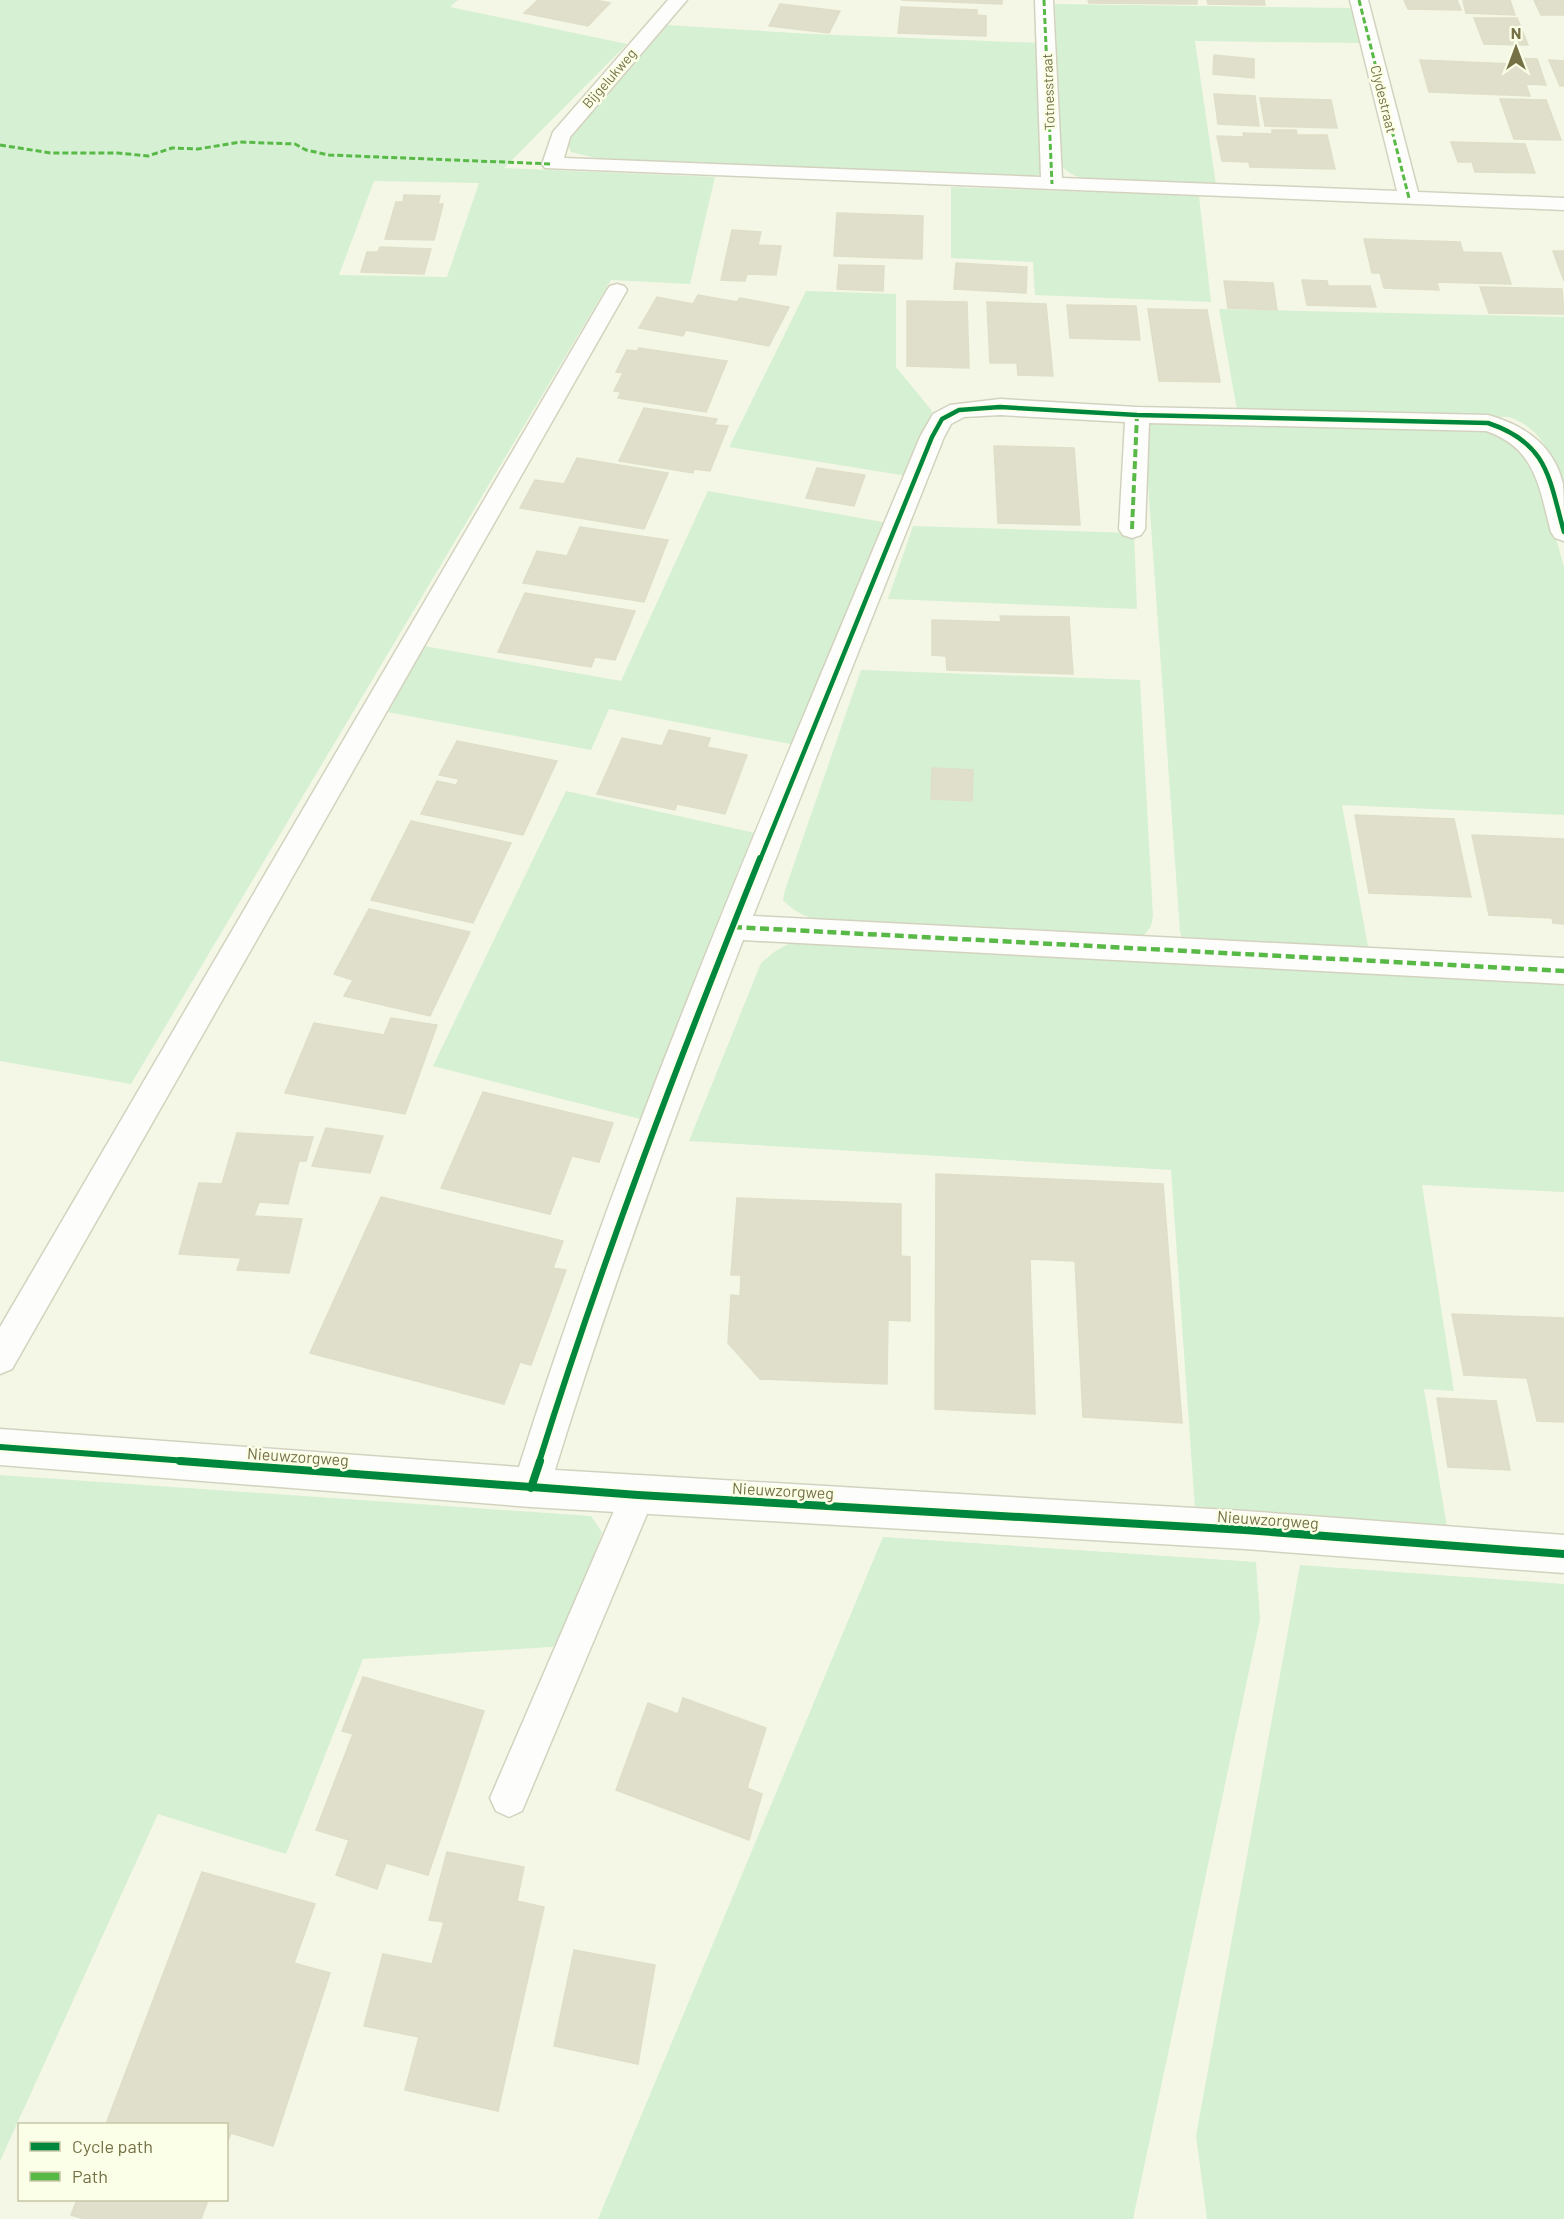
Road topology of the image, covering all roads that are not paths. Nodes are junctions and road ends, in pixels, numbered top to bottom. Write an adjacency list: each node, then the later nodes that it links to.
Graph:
1 (678, 0): 4 (street, Bijgelukweg)
2 (1044, 0): 4 (street, Totnesstraat)
3 (1359, 0): 5 (street, Clydestraat)
4 (1052, 184): 5 (street)
5 (1409, 198): 6 (street)
6 (1564, 204)
7 (618, 290): 13 (lane)
8 (1137, 415): 9 (street); 10 (street); 11 (street)
9 (1132, 529)
10 (1564, 532)
11 (733, 927): 12 (street); 15 (street)
12 (1564, 971)
13 (0, 1358)
14 (0, 1447): 15 (street, Nieuwzorgweg)
15 (531, 1488): 16 (street, Nieuwzorgweg)
16 (638, 1496): 17 (street, Nieuwzorgweg); 18 (lane)
17 (1564, 1554)
18 (509, 1798)

